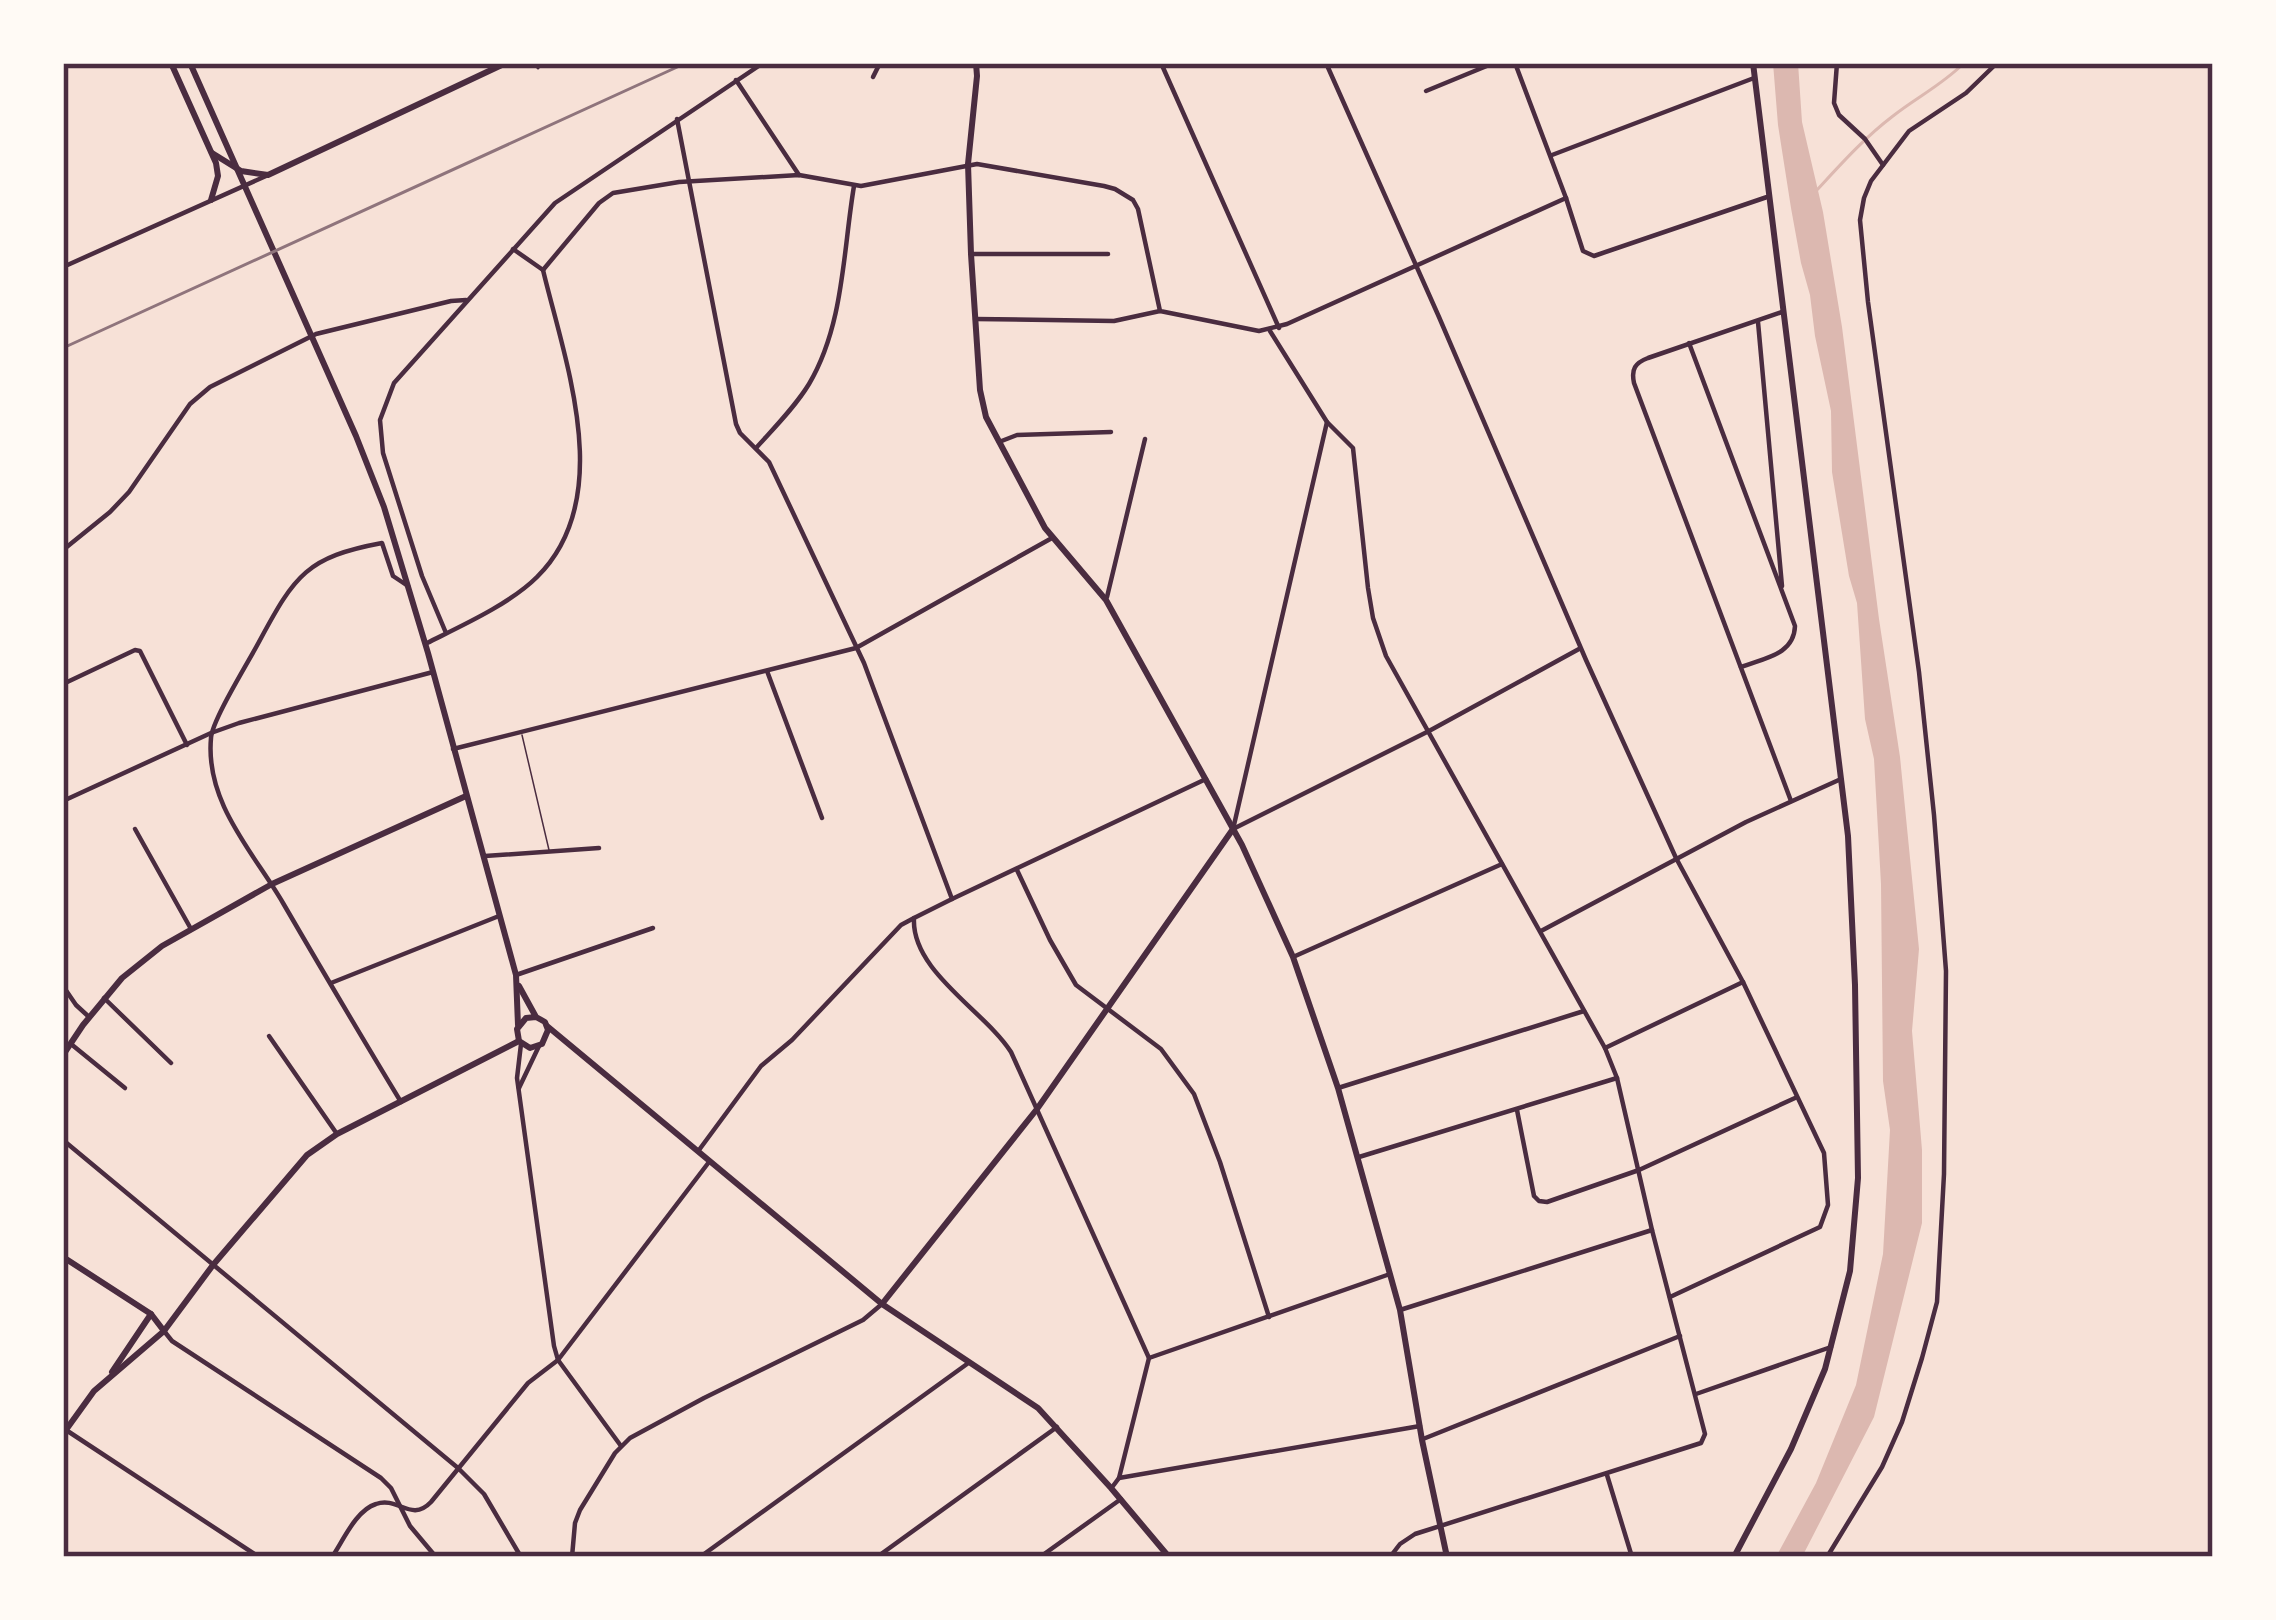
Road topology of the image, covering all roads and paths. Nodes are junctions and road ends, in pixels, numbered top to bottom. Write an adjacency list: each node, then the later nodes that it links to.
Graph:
1 (170, 63): 19 (street)
2 (190, 63): 51 (street)
3 (506, 63): 23 (street)
4 (764, 63): 16 (street)
5 (880, 63): 14 (street)
6 (976, 63): 21 (street)
7 (1161, 63): 41 (street)
8 (1327, 63): 33 (street)
9 (1494, 63): 17 (street)
10 (1516, 63): 20 (street)
11 (1753, 63): 15 (street)
12 (1837, 63): 22 (street)
13 (1997, 63): 22 (street)
14 (873, 77)
15 (1754, 78): 20 (street); 27 (street)
16 (735, 79): 18 (street); 24 (street)
17 (1426, 92)
18 (677, 119): 25 (street); 30 (street)
19 (212, 153): 23 (street); 29 (street)
20 (1551, 156): 28 (street)
21 (968, 164): 26 (street); 31 (street); 37 (street)
22 (1883, 165): 164 (street)
23 (268, 175): 29 (street)
24 (799, 175): 25 (street); 26 (street)
25 (689, 182): 35 (street); 48 (street)
26 (854, 185): 48 (street)
27 (1767, 197): 28 (street); 38 (street)
28 (1566, 198): 33 (street)
29 (211, 200): 34 (street)
30 (513, 248): 35 (street); 36 (street)
31 (970, 254): 32 (street); 39 (street)
32 (1108, 254)
33 (1416, 266): 41 (street); 57 (street)
34 (63, 267)
35 (543, 270): 54 (street)
36 (466, 300): 50 (street); 54 (street)
37 (1160, 311): 39 (street); 42 (street)
38 (1782, 312): 40 (street); 68 (street)
39 (975, 319): 47 (street)
40 (1758, 320): 43 (street); 52 (street)
41 (1279, 328): 42 (street)
42 (1270, 331): 44 (street)
43 (1689, 343): 52 (street); 58 (street)
44 (1328, 422): 62 (street); 74 (street)
45 (1111, 432): 47 (street)
46 (1145, 439): 53 (street)
47 (998, 443): 49 (street)
48 (756, 448): 56 (street)
49 (1052, 538): 53 (street); 56 (street)
50 (63, 550)
51 (409, 586): 55 (street); 64 (street)
52 (1782, 591): 58 (street)
53 (1106, 600): 67 (street)
54 (446, 633): 55 (street)
55 (425, 644): 60 (street)
56 (856, 648): 59 (street); 82 (street)
57 (1581, 649): 62 (street); 78 (street)
58 (1741, 667): 71 (street)
59 (767, 671): 63 (street); 72 (street)
60 (433, 672): 64 (street); 66 (street)
61 (63, 684): 65 (street)
62 (1429, 731): 74 (street); 79 (street)
63 (521, 732): 66 (street); 76 (lane)
64 (211, 733): 65 (street); 81 (street)
65 (187, 745): 70 (street)
66 (453, 749): 69 (street)
67 (1206, 779): 74 (street); 80 (street)
68 (1841, 779): 71 (street); 133 (street)
69 (466, 796): 77 (street); 81 (street)
70 (63, 801)
71 (1791, 801): 78 (street)
72 (822, 818)
73 (135, 829): 86 (street)
74 (1233, 829): 88 (street); 94 (street)
75 (599, 848): 76 (street)
76 (550, 852): 77 (street)
77 (483, 856): 83 (street)
78 (1676, 859): 87 (street); 90 (street)
79 (1502, 864): 87 (street); 88 (street)
80 (1017, 870): 82 (street); 94 (street)
81 (272, 884): 86 (street); 91 (street)
82 (952, 899): 84 (street)
83 (499, 916): 89 (street); 91 (street)
84 (914, 918): 114 (street); 118 (street)
85 (653, 928): 89 (street)
86 (191, 929): 93 (street)
87 (1541, 932): 95 (street)
88 (1293, 956): 111 (street)
89 (516, 979): 97 (street); 98 (street)
90 (1743, 982): 105 (street); 112 (street)
91 (330, 984): 113 (street)
92 (63, 986): 96 (street)
93 (104, 998): 96 (street); 107 (street)
94 (1108, 1011): 114 (street); 130 (street)
95 (1584, 1011): 105 (street); 111 (street)
96 (89, 1017): 102 (street)
97 (536, 1017): 98 (street); 99 (street)
98 (518, 1024): 101 (street)
99 (547, 1026): 103 (street); 104 (street)
100 (269, 1036): 116 (street)
101 (520, 1043): 103 (street); 110 (street); 113 (street)
102 (70, 1044): 106 (street); 109 (street)
103 (542, 1044): 104 (street); 110 (street)
104 (572, 1048): 118 (street)
105 (1605, 1048): 108 (street)
106 (63, 1055)
107 (171, 1063)
108 (1617, 1078): 115 (street); 121 (street)
109 (125, 1088)
110 (520, 1088): 135 (street)
111 (1338, 1088): 119 (street)
112 (1798, 1097): 121 (street); 126 (street)
113 (401, 1102): 116 (street)
114 (1037, 1109): 127 (street); 134 (street)
115 (1517, 1110): 119 (street); 121 (street)
116 (337, 1134): 124 (street)
117 (63, 1140): 124 (street)
118 (698, 1151): 120 (street)
119 (1359, 1157): 125 (street)
120 (710, 1161): 127 (street); 135 (street)
121 (1639, 1170): 122 (street)
122 (1652, 1230): 126 (street); 128 (street)
123 (63, 1257): 129 (street)
124 (213, 1265): 131 (street); 144 (street)
125 (1390, 1274): 128 (street); 130 (street)
126 (1670, 1297): 132 (street)
127 (882, 1304): 136 (street); 143 (street)
128 (1400, 1310): 139 (street)
129 (151, 1315): 131 (street); 137 (street)
130 (1269, 1317): 134 (street)
131 (164, 1331): 137 (street); 149 (street)
132 (1680, 1336): 138 (street); 142 (street)
133 (1832, 1347): 138 (street); 163 (street)
134 (1149, 1358): 146 (street)
135 (558, 1360): 143 (street); 144 (street)
136 (970, 1361): 140 (street); 156 (street)
137 (106, 1380): 141 (street)
138 (1696, 1394): 145 (street)
139 (1420, 1426): 142 (street); 146 (street)
140 (1057, 1427): 147 (street); 157 (street)
141 (64, 1432): 151 (street)
142 (1422, 1440): 150 (street)
143 (621, 1446): 155 (street)
144 (458, 1468): 149 (street); 154 (street)
145 (1607, 1475): 150 (street); 162 (street)
146 (1119, 1478): 147 (street)
147 (1112, 1488): 148 (street)
148 (1121, 1499): 158 (street); 159 (street)
149 (400, 1506): 152 (street); 153 (street)
150 (1440, 1528): 160 (street); 161 (street)
151 (259, 1557)
152 (332, 1557)
153 (436, 1557)
154 (521, 1557)
155 (572, 1557)
156 (700, 1557)
157 (877, 1557)
158 (1040, 1557)
159 (1169, 1557)
160 (1390, 1557)
161 (1448, 1557)
162 (1632, 1557)
163 (1733, 1557)
164 (1827, 1557)

